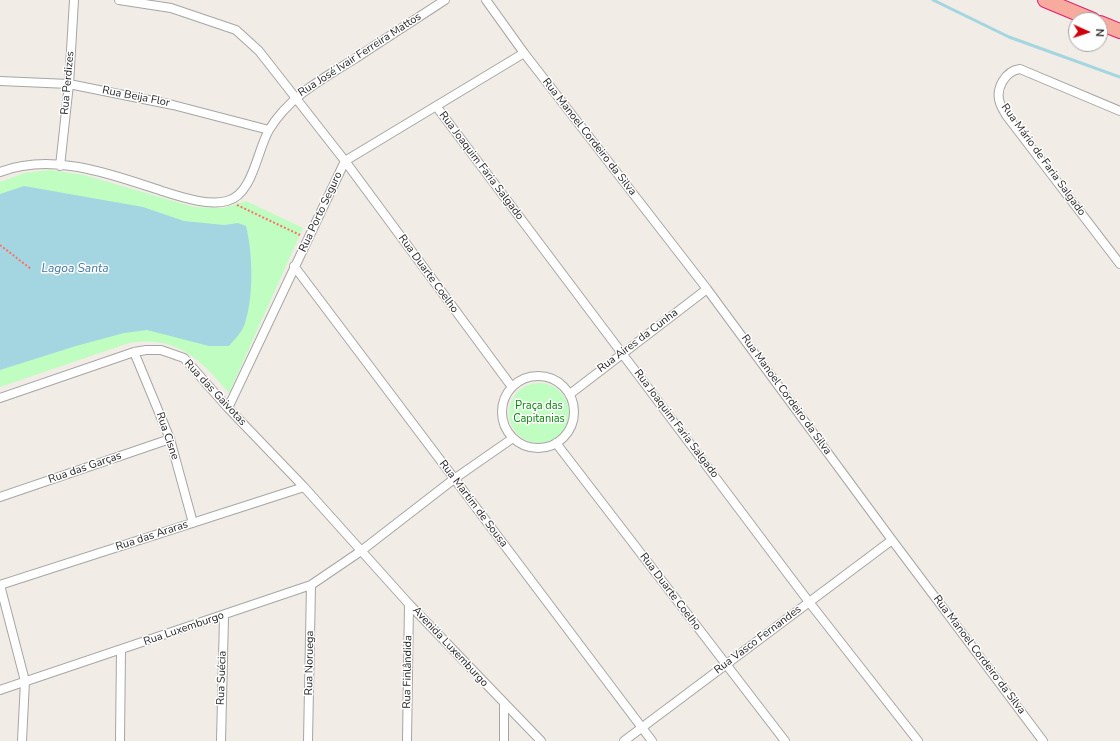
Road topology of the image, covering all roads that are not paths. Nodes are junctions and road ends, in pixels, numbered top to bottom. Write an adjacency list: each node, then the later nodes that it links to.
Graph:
1 (74, 0): 11 (street, Rua Perdizes)
2 (119, 0): 12 (street, Rua Duarte Coelho)
3 (445, 0): 12 (street, Rua José Ivair Ferreira Mattos)
4 (486, 0): 9 (street, Rua Manoel Cordeiro da Silva)
5 (1046, 0): 6 (highway)
6 (1074, 12)
7 (1108, 26): 8 (highway)
8 (1120, 31)
9 (524, 53): 13 (street, Rua Porto Seguro); 21 (street, Rua Manoel Cordeiro da Silva)
10 (0, 80): 11 (street, Rua Beija Flor)
11 (69, 84): 15 (street, Rua Beija Flor); 17 (street, Rua Perdizes)
12 (296, 97): 15 (street, Rua José Ivair Ferreira Mattos); 16 (street, Rua Duarte Coelho)
13 (436, 106): 16 (street, Rua Porto Seguro); 23 (street, Rua Joaquim Faria Salgado)
14 (1120, 111): 19 (street, Rua Mário de Faria Salgado)
15 (269, 130): 17 (street, Rua José Ivair Ferreira Mattos)
16 (345, 161): 20 (street, Rua Porto Seguro); 24 (street, Rua Duarte Coelho)
17 (60, 166): 18 (street)
18 (0, 172)
19 (1120, 264)
20 (294, 266): 27 (street, Rua Porto Seguro); 31 (street, Rua Martim de Sousa)
21 (707, 289): 23 (street, Rua Aires da Cunha); 35 (street, Rua Manoel Cordeiro da Silva)
22 (134, 352): 26 (street, Rua das Gaivotas); 27 (street, Rua das Gaivotas); 29 (street, Rua Cisne)
23 (623, 352): 25 (street, Rua Aires da Cunha); 39 (street, Rua Joaquim Faria Salgado)
24 (512, 387): 25 (street); 28 (street)
25 (570, 394): 30 (street)
26 (0, 398)
27 (228, 408): 32 (street, Rua das Gaivotas)
28 (513, 438): 30 (street); 31 (street)
29 (170, 439): 33 (street, Rua das Garças); 34 (street, Rua Cisne)
30 (556, 443): 43 (street, Rua Duarte Coelho)
31 (454, 479): 36 (street); 47 (street, Rua Martim de Sousa)
32 (304, 487): 34 (street, Rua das Araras); 36 (street, Rua das Gaivotas)
33 (0, 497)
34 (193, 523): 37 (street, Rua das Araras)
35 (892, 540): 39 (street, Rua Vasco Fernandes); 59 (street, Rua Manoel Cordeiro da Silva)
36 (361, 551): 38 (street, Rua Luxemburgo); 40 (street, Avenida Luxemburgo)
37 (0, 585): 44 (street)
38 (311, 585): 41 (street, Rua Luxemburgo); 51 (street, Rua Noruega)
39 (809, 602): 43 (street, Rua Vasco Fernandes); 58 (street, Rua Joaquim Faria Salgado)
40 (409, 604): 46 (street, Avenida Luxemburgo); 52 (street, Rua Finlândida)
41 (224, 616): 42 (street, Rua Luxemburgo); 50 (street, Rua Suécia)
42 (121, 650): 44 (street, Rua Luxemburgo); 49 (street)
43 (725, 664): 47 (street, Rua Vasco Fernandes); 57 (street, Rua Duarte Coelho)
44 (25, 681): 45 (street, Rua Luxemburgo); 48 (street)
45 (0, 690)
46 (504, 705): 53 (street); 54 (street, Avenida Luxemburgo)
47 (642, 728): 55 (street, Rua Vasco Fernandes); 56 (street, Rua Martim de Sousa)
48 (22, 741)
49 (120, 741)
50 (221, 741)
51 (308, 741)
52 (407, 741)
53 (504, 741)
54 (541, 741)
55 (624, 741)
56 (652, 741)
57 (785, 741)
58 (918, 741)
59 (1043, 741)

